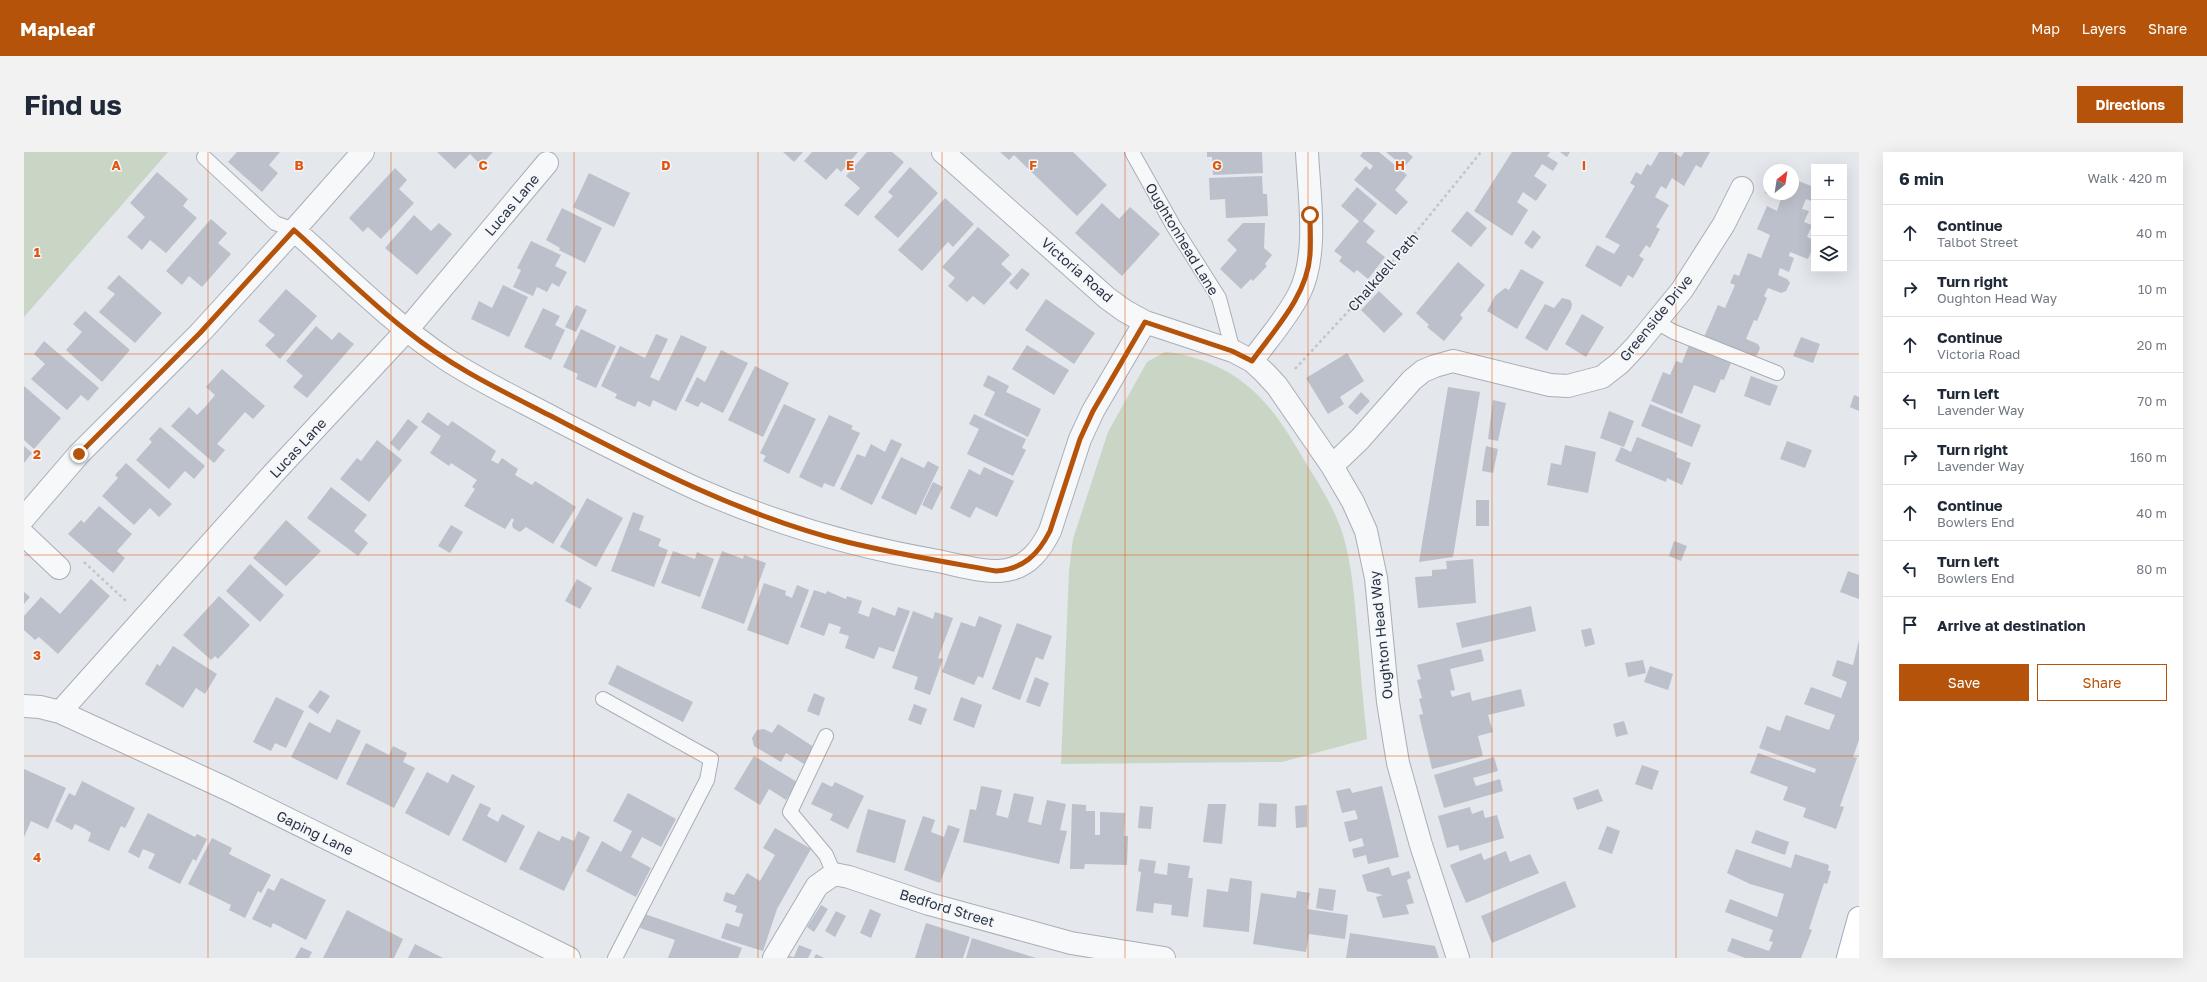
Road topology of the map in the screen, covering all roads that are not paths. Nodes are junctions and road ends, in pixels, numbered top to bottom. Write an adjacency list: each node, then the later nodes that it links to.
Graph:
1 (363, 152): 8 (street)
2 (943, 152): 9 (street, Victoria Road)
3 (1132, 152): 12 (lane, Oughtonhead Lane)
4 (1307, 152): 13 (street)
5 (204, 157): 8 (lane)
6 (551, 158): 11 (street, Lucas Lane)
7 (1742, 188): 10 (street, Greenside Drive)
8 (294, 230): 11 (street); 16 (street)
9 (1145, 322): 11 (street); 12 (street, Victoria Road)
10 (1656, 322): 14 (lane); 15 (street, Greenside Drive)
11 (406, 331): 21 (street, Lucas Lane)
12 (1232, 351): 13 (street, Oughton Head Way)
13 (1252, 361): 15 (street, Oughton Head Way)
14 (1777, 373)
15 (1332, 466): 29 (street, Oughton Head Way)
16 (24, 518)
17 (24, 535): 18 (street)
18 (59, 568)
19 (602, 699): 26 (lane)
20 (24, 706): 21 (street)
21 (60, 712): 25 (street, Gaping Lane)
22 (826, 736): 23 (lane)
23 (834, 874): 27 (street); 28 (street, Bedford Street)
24 (1859, 918): 30 (main road)
25 (569, 958)
26 (614, 958)
27 (774, 958)
28 (1164, 958)
29 (1458, 958)
30 (1848, 958)

